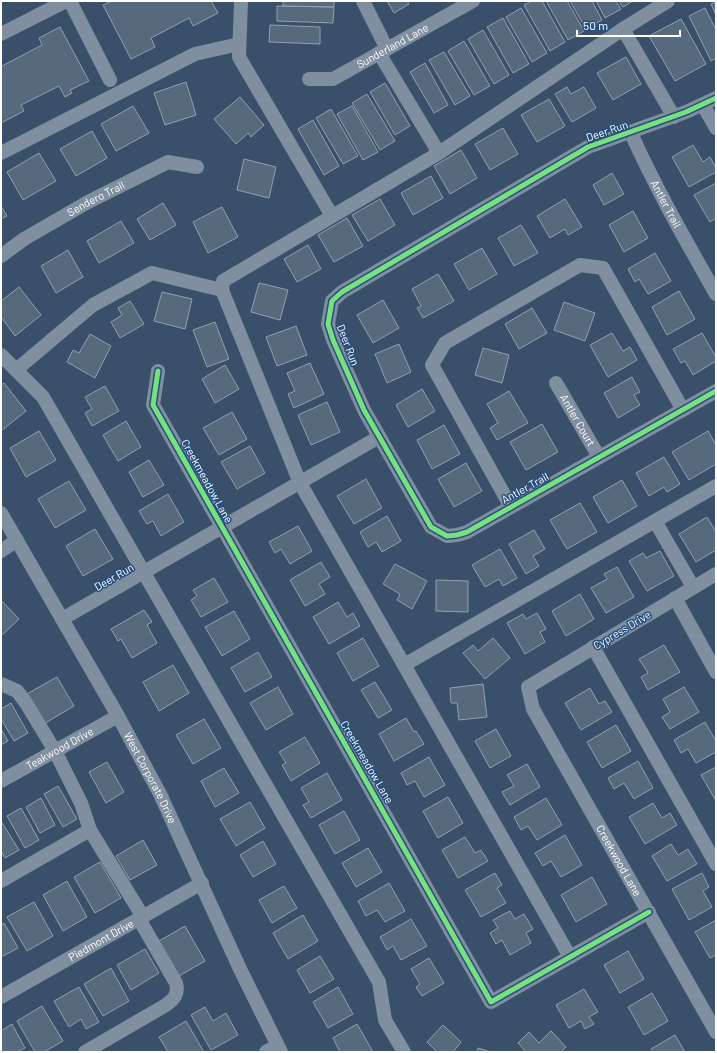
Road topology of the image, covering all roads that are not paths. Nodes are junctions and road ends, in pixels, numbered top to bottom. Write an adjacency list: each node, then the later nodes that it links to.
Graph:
1 (66, 1): 8 (street)
2 (70, 1): 12 (street)
3 (241, 1): 9 (street)
4 (363, 1): 10 (street)
5 (472, 1): 10 (street, Sunderland Lane)
6 (668, 1): 7 (street)
7 (623, 29): 15 (street); 19 (street)
8 (1, 34)
9 (239, 44): 18 (street); 21 (street)
10 (383, 51): 11 (street, Sunderland Lane); 19 (street)
11 (309, 79)
12 (110, 80)
13 (716, 98): 14 (street, Deer Run)
14 (703, 105): 15 (street, Deer Run); 16 (street)
15 (674, 117): 17 (street, Deer Run)
16 (716, 128)
17 (631, 133): 24 (street, Antler Trail); 31 (street, Deer Run)
18 (1, 152)
19 (439, 153): 21 (street)
20 (197, 167): 22 (street, Sendero Trail)
21 (332, 216): 23 (street)
22 (1, 256)
23 (222, 290): 26 (street); 33 (street)
24 (716, 294)
25 (1, 355): 26 (street)
26 (16, 370): 41 (street)
27 (158, 371): 38 (street, Creekmeadow Lane)
28 (556, 384): 32 (street, Antler Court)
29 (716, 391): 30 (street, Antler Trail)
30 (683, 410): 32 (street, Antler Trail); 35 (street)
31 (378, 437): 33 (street, Deer Run); 35 (street, Antler Trail)
32 (599, 457): 35 (street, Antler Trail)
33 (300, 483): 38 (street, Deer Run); 47 (street)
34 (716, 486): 37 (street)
35 (511, 507)
36 (1, 512): 39 (street, West Corporate Drive)
37 (655, 522): 43 (street); 47 (street)
38 (222, 528): 41 (street, Deer Run); 60 (street, Creekmeadow Lane)
39 (17, 540): 40 (street); 45 (street, West Corporate Drive)
40 (1, 551)
41 (145, 572): 45 (street, Deer Run); 65 (street)
42 (716, 574): 43 (street, Cypress Drive)
43 (693, 587): 44 (street, Cypress Drive)
44 (675, 598): 46 (street, Cypress Drive); 48 (street)
45 (62, 619): 51 (street, West Corporate Drive)
46 (593, 647): 50 (street, Cypress Drive); 55 (street)
47 (404, 665): 60 (street)
48 (716, 672)
49 (1, 684): 52 (street)
50 (528, 687): 58 (street, Creekwood Lane)
51 (118, 716): 52 (street, Teakwood Drive); 57 (street, West Corporate Drive)
52 (55, 751): 53 (street, Teakwood Drive); 54 (street)
53 (1, 781)
54 (90, 830): 56 (street); 59 (street)
55 (716, 864)
56 (1, 881)
57 (202, 883): 59 (street, Piedmont Drive); 63 (street, West Corporate Drive)
58 (649, 912): 60 (street, Creekmeadow Lane); 62 (street, Creekwood Lane)
59 (141, 918): 61 (street, Piedmont Drive); 64 (street)
60 (570, 957)
61 (1, 997)
62 (716, 1032)
63 (275, 1050)
64 (85, 1052)
65 (404, 1052)

